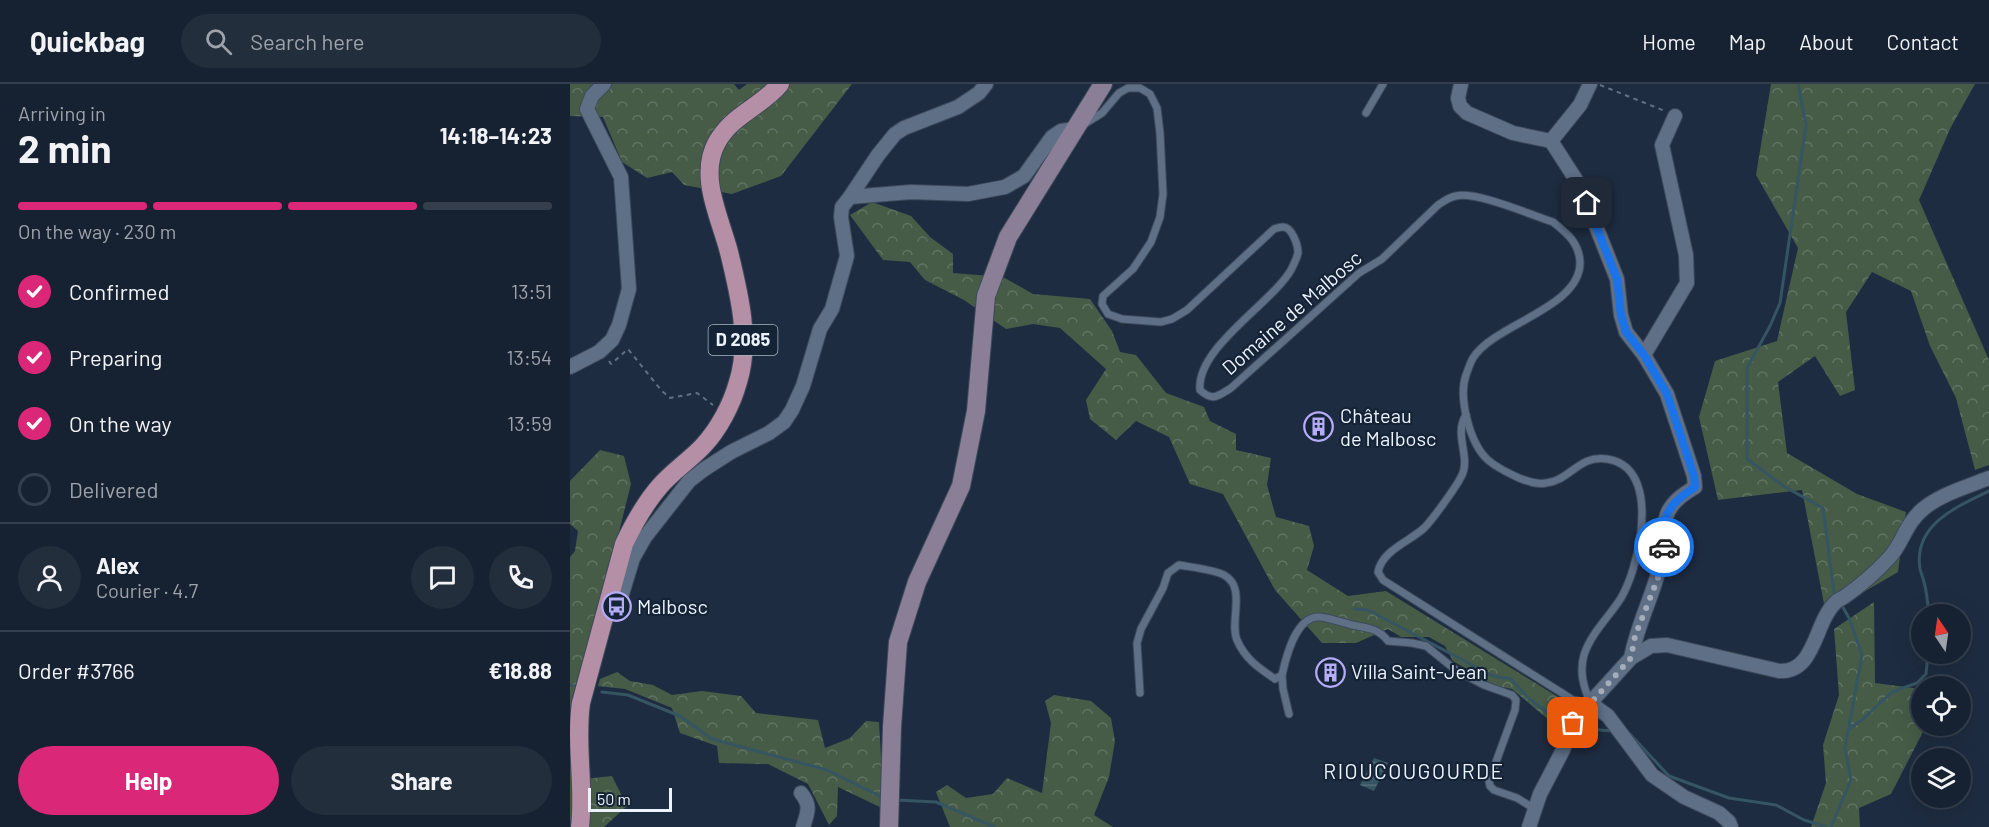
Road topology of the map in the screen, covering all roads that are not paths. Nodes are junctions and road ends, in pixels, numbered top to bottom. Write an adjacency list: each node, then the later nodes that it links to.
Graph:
1 (604, 84): 14 (street)
2 (780, 84): 17 (main road, D 2085)
3 (986, 84): 12 (street)
4 (1103, 84): 10 (main road)
5 (1383, 84): 8 (lane)
6 (1461, 84): 11 (street)
7 (1590, 84): 11 (street)
8 (1366, 113)
9 (1675, 116): 13 (street)
10 (1075, 129): 12 (street); 15 (lane, Domaine de Malbosc); 27 (main road)
11 (1551, 141): 13 (street)
12 (850, 197): 17 (street)
13 (1644, 355): 18 (street)
14 (570, 368)
15 (1466, 415): 21 (lane, Domaine de Malbosc); 21 (lane, Domaine de Malbosc)
16 (1989, 478): 18 (street)
17 (610, 595): 25 (main road, D 2085)
18 (1631, 658): 21 (street)
19 (1281, 675): 20 (lane); 22 (lane); 24 (lane)
20 (1140, 693)
21 (1590, 704): 24 (street); 29 (street)
22 (1289, 714)
23 (801, 793): 26 (street)
24 (1535, 809): 28 (street)
25 (580, 827)
26 (803, 827)
27 (889, 827)
28 (1530, 827)
29 (1731, 827)

